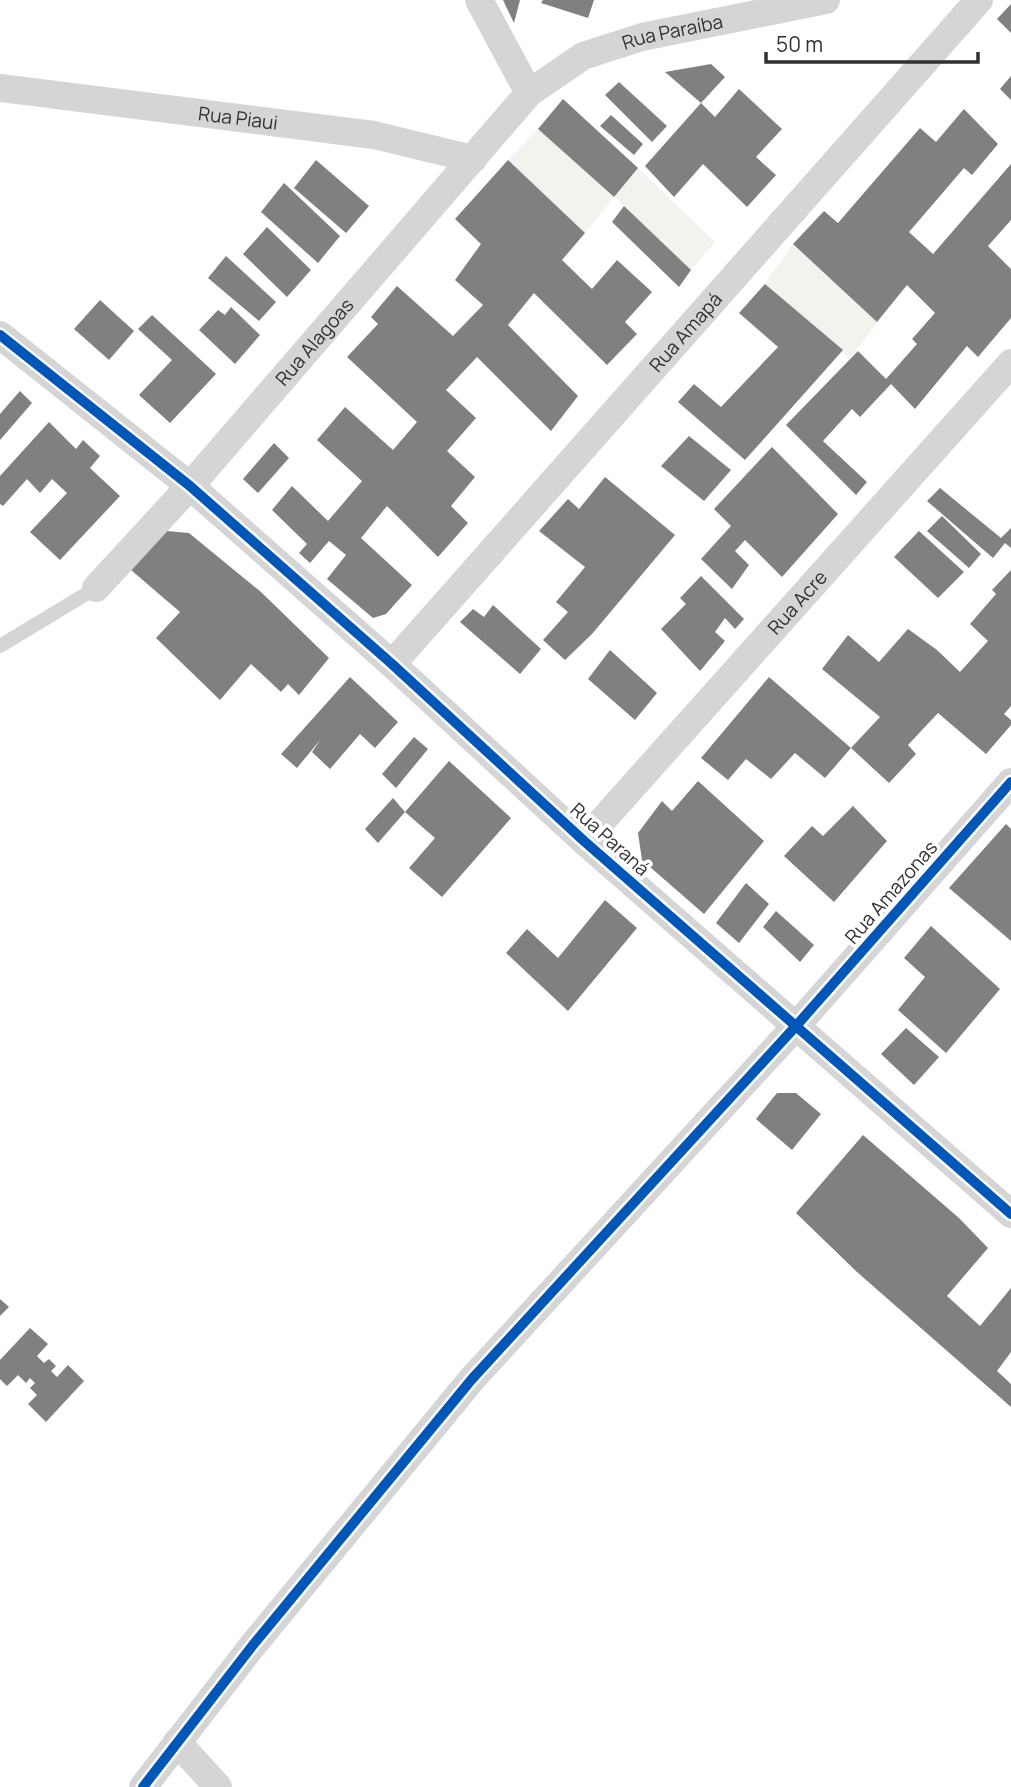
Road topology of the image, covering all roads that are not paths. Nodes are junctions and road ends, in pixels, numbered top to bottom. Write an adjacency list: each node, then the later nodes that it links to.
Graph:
1 (479, 0): 5 (street)
2 (826, 0): 5 (street, Rua Paraíba)
3 (979, 0): 12 (street, Rua Amapá)
4 (0, 88): 6 (street, Rua Piaui)
5 (529, 93): 6 (street, Rua Alagoas)
6 (473, 159): 9 (street, Rua Alagoas)
7 (0, 335): 9 (street, Rua Paraná)
8 (1011, 363): 14 (street, Rua Acre)
9 (190, 486): 10 (street, Rua Alagoas); 12 (street, Rua Paraná)
10 (96, 588): 11 (lane)
11 (0, 646)
12 (392, 664): 14 (street, Rua Paraná)
13 (1011, 782): 15 (street, Rua Amazonas)
14 (584, 841): 15 (street, Rua Paraná)
15 (796, 1026): 16 (street, Rua Paraná); 17 (street, Rua Amazonas)
16 (1006, 1200)
17 (177, 1742): 18 (street, Rua Amazonas); 19 (street)
18 (143, 1787)
19 (218, 1787)

